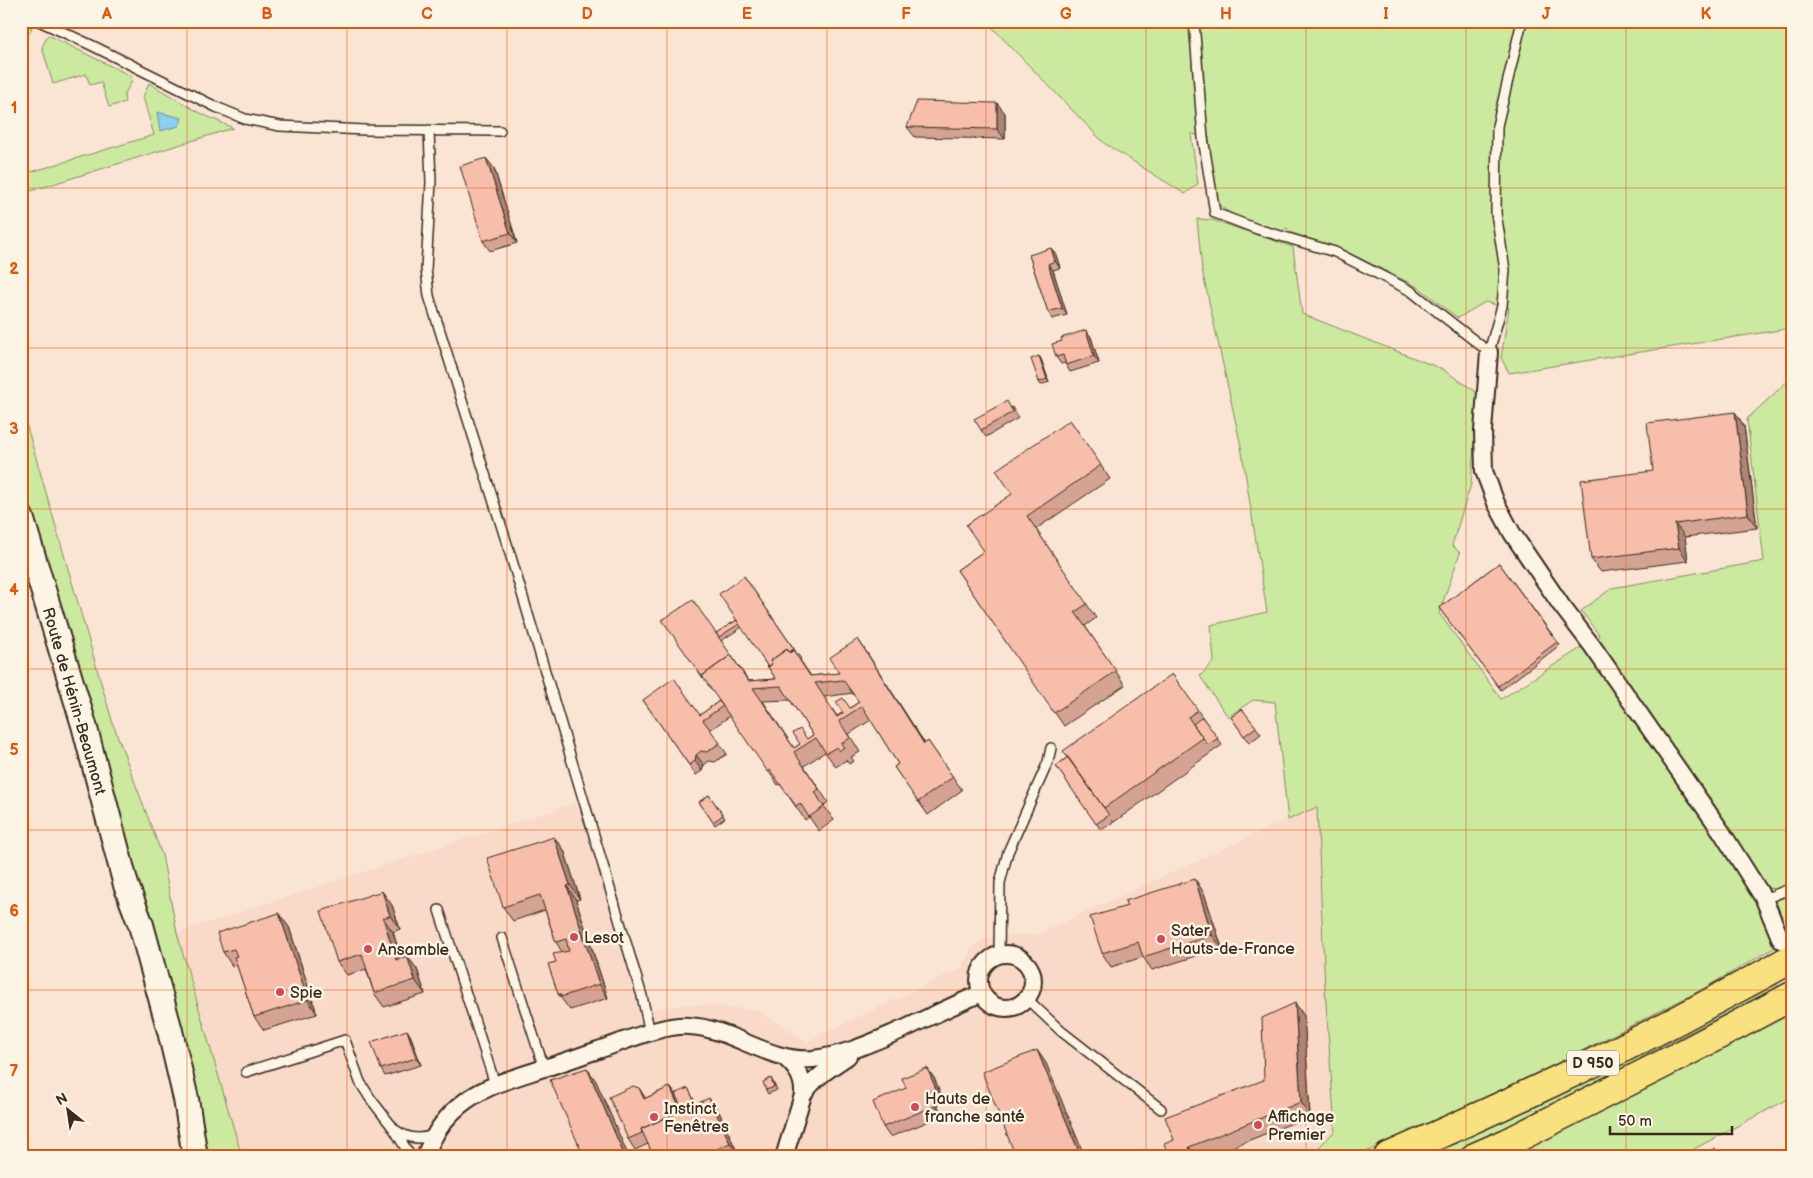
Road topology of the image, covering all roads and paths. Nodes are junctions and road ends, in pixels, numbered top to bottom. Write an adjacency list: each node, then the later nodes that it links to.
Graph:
1 (40, 21): 4 (lane)
2 (1194, 21): 6 (lane)
3 (1522, 21): 6 (lane)
4 (429, 130): 5 (lane); 19 (lane)
5 (500, 131)
6 (1489, 352): 11 (street)
7 (21, 517): 9 (main road, Route de Hénin-Beaumont)
8 (1051, 748): 15 (lane)
9 (126, 885): 29 (main road, Route de Hénin-Beaumont); 30 (main road, Route de Hénin-Beaumont)
10 (1792, 888): 11 (lane)
11 (1764, 898): 14 (street)
12 (439, 910): 24 (lane)
13 (502, 938): 22 (lane)
14 (1786, 949): 34 (highway, D 950)
15 (999, 955): 16 (street); 18 (street)
16 (982, 993): 18 (street); 20 (street)
17 (1792, 996): 35 (highway, D 950)
18 (1027, 999): 26 (lane)
19 (650, 1033): 21 (street); 22 (street)
20 (858, 1049): 21 (street); 25 (street)
21 (783, 1056): 25 (street)
22 (544, 1068): 24 (street)
23 (246, 1072): 27 (lane)
24 (495, 1084): 28 (street)
25 (804, 1094): 33 (street)
26 (1161, 1109)
27 (394, 1130): 28 (lane); 31 (lane)
28 (435, 1134): 32 (street)
29 (179, 1157)
30 (194, 1157)
31 (411, 1157)
32 (424, 1157)
33 (784, 1157)
34 (1388, 1157)
35 (1475, 1157)

